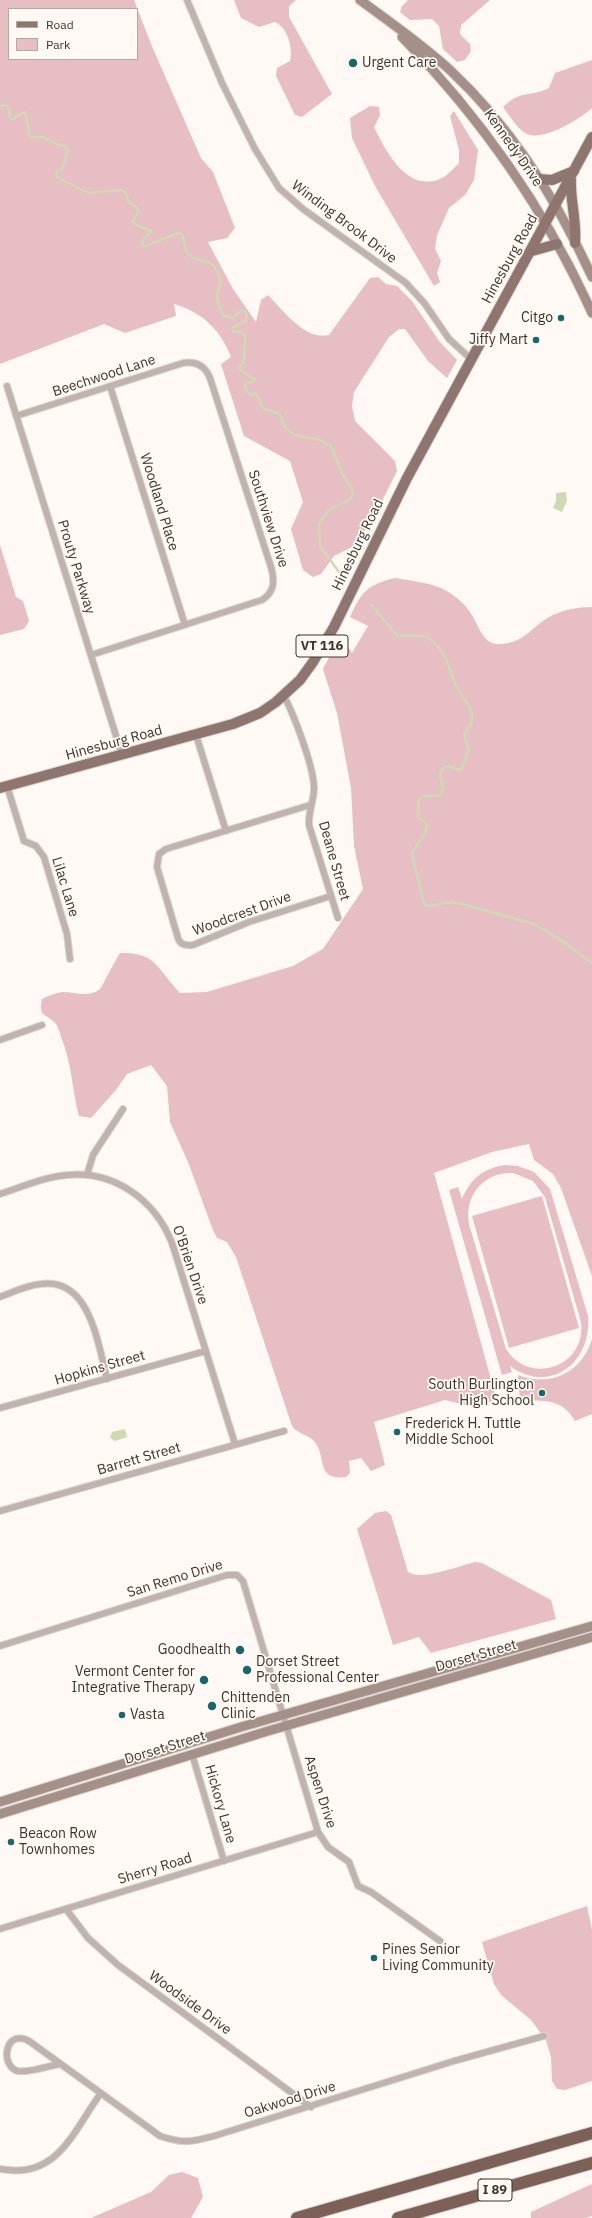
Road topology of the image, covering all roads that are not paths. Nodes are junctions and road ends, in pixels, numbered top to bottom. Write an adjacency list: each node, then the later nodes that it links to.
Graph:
1 (187, 0): 14 (street, Winding Brook Drive)
2 (360, 0): 3 (main road, Kennedy Drive)
3 (384, 18): 6 (main road, Kennedy Drive); 8 (main road, Kennedy Drive)
4 (592, 137): 5 (main road, Hinesburg Road / VT 116)
5 (572, 173): 6 (main road); 7 (main road, Hinesburg Road / VT 116); 9 (main road)
6 (538, 179): 7 (main road, Kennedy Drive)
7 (555, 207): 8 (main road, Hinesburg Road / VT 116); 9 (main road, Kennedy Drive)
8 (546, 224): 10 (main road, Kennedy Drive); 11 (main road, Hinesburg Road / VT 116)
9 (575, 243): 12 (main road, Kennedy Drive)
10 (558, 244): 11 (main road); 13 (main road, Kennedy Drive)
11 (532, 251): 14 (main road, Hinesburg Road / VT 116)
12 (592, 277)
13 (592, 313)
14 (471, 359): 21 (main road, Hinesburg Road / VT 116)
15 (200, 365): 17 (street, Beechwood Lane); 19 (street, Southview Drive)
16 (7, 386): 18 (street, Prouty Parkway)
17 (110, 386): 18 (street, Beechwood Lane); 19 (street, Woodland Place)
18 (16, 416): 20 (street, Prouty Parkway)
19 (185, 625): 20 (street, Southview Drive)
20 (91, 655): 23 (street, Prouty Parkway)
21 (284, 696): 22 (main road, Hinesburg Road / VT 116); 25 (street, Deane Street)
22 (196, 735): 23 (main road, Hinesburg Road / VT 116); 26 (street)
23 (122, 754): 24 (main road, Hinesburg Road / VT 116)
24 (3, 787): 29 (street, Lilac Lane)
25 (310, 806): 26 (street, Woodcrest Drive); 27 (street, Deane Street)
26 (226, 831): 27 (street, Woodcrest Drive)
27 (331, 896): 28 (street, Deane Street)
28 (338, 918)
29 (70, 959)
30 (42, 1025): 31 (street)
31 (0, 1040)
32 (123, 1109): 33 (street)
33 (87, 1175): 34 (street, O'Brien Drive); 36 (street, O'Brien Drive)
34 (0, 1194)
35 (0, 1297): 37 (street)
36 (206, 1351): 37 (street, Hopkins Street); 40 (street, O'Brien Drive)
37 (107, 1378): 38 (street, Hopkins Street)
38 (0, 1408)
39 (284, 1431): 40 (street, Barrett Street)
40 (235, 1444): 41 (street, Barrett Street)
41 (0, 1510)
42 (592, 1626): 45 (main road, Dorset Street)
43 (592, 1637): 46 (main road, Dorset Street)
44 (0, 1646): 45 (street, San Remo Drive)
45 (284, 1715): 46 (street, Aspen Drive); 48 (main road, Dorset Street)
46 (286, 1725): 47 (main road, Dorset Street); 50 (street, Aspen Drive)
47 (192, 1754): 49 (main road, Dorset Street); 51 (street, Hickory Lane)
48 (0, 1802)
49 (0, 1814)
50 (318, 1832): 51 (street, Sherry Road); 54 (street, Aspen Drive)
51 (224, 1860): 52 (street, Sherry Road)
52 (66, 1909): 53 (street, Sherry Road); 58 (street, Woodside Drive)
53 (0, 1929)
54 (440, 1941)
55 (544, 2036): 58 (street, Oakwood Drive)
56 (60, 2064): 56 (street, Oakwood Drive); 57 (street, Oakwood Drive)
57 (101, 2093): 58 (street, Oakwood Drive); 61 (street)
58 (311, 2107)
59 (592, 2133): 62 (highway, I 89)
60 (592, 2163): 63 (highway, I 89)
61 (0, 2169)
62 (297, 2218)
63 (398, 2218)

